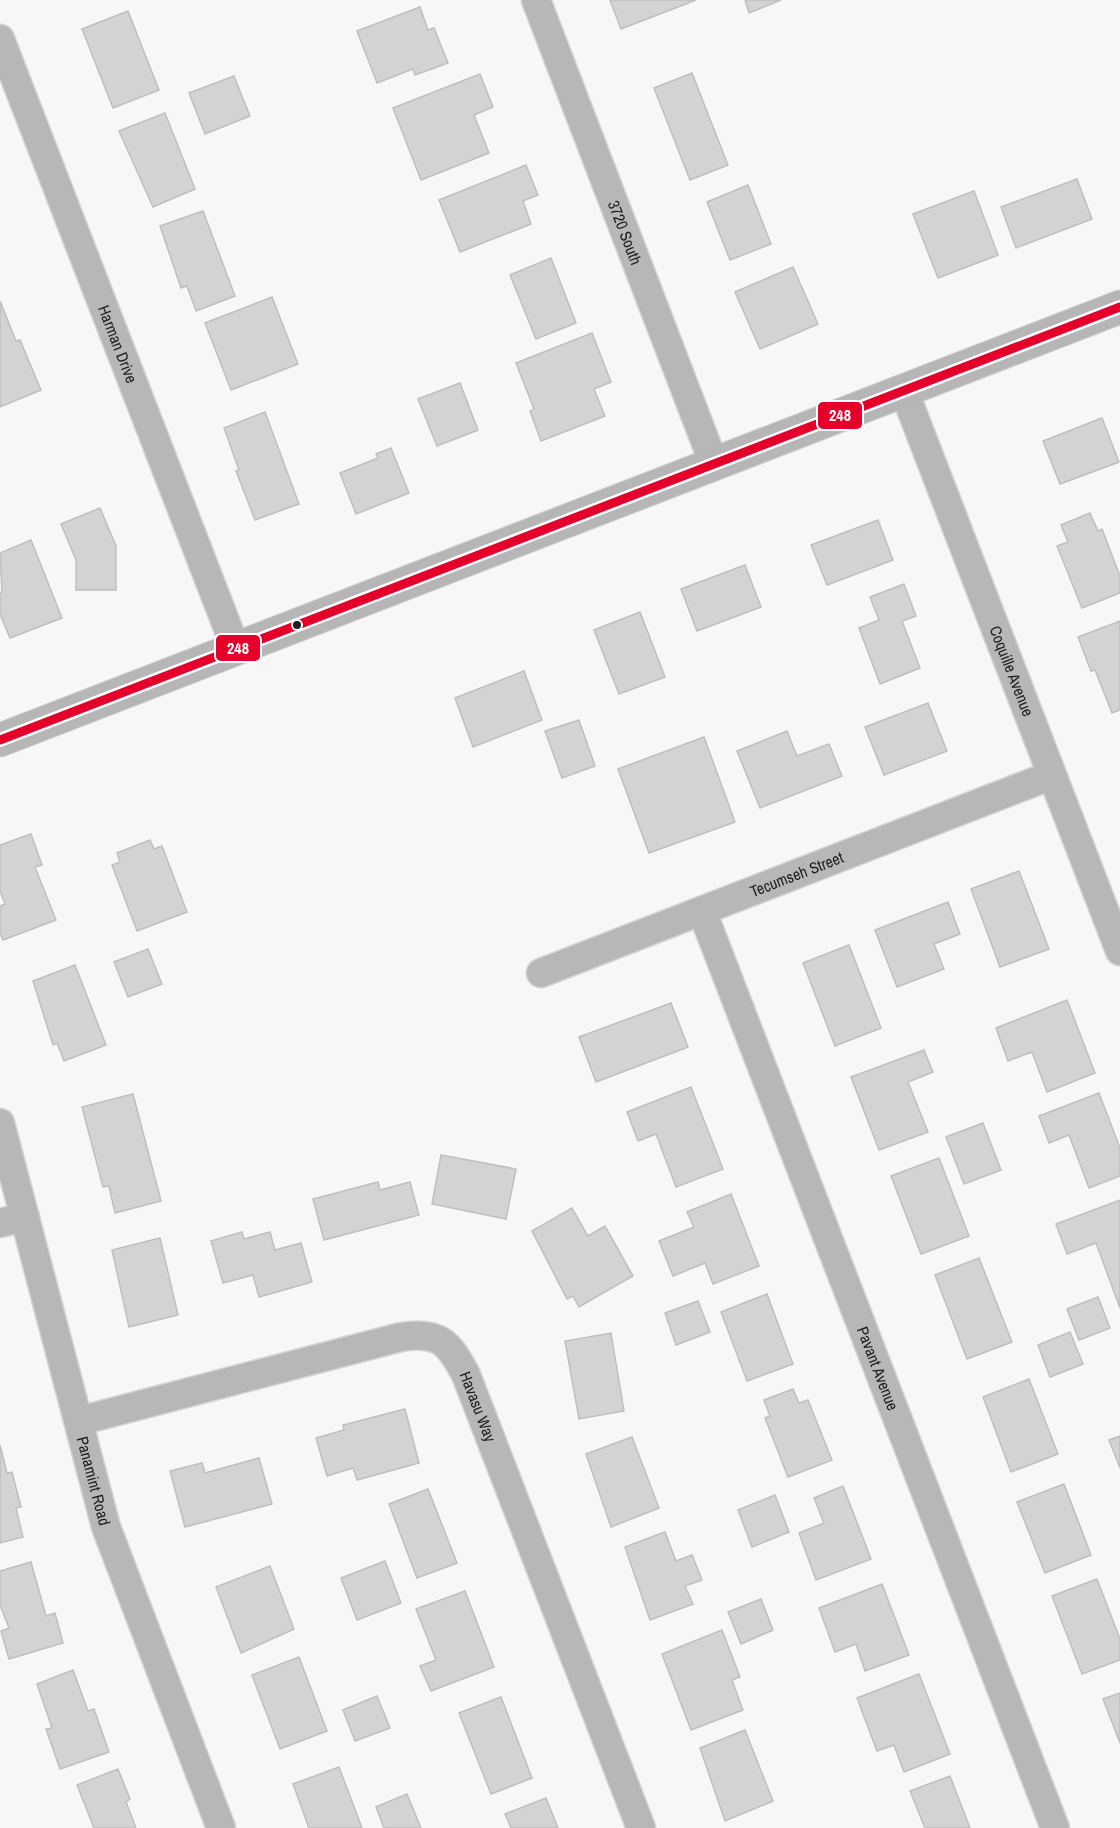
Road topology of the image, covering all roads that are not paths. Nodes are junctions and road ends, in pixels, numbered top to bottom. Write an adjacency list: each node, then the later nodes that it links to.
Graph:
1 (536, 0): 5 (street, 3720 South)
2 (0, 39): 6 (street, Harman Drive)
3 (1120, 307): 4 (main road)
4 (904, 391): 5 (main road); 8 (street, Coquille Avenue)
5 (714, 464): 6 (main road)
6 (236, 649): 7 (main road)
7 (0, 740)
8 (1053, 775): 9 (street, Tecumseh Street); 10 (street, Coquille Avenue)
9 (702, 910): 11 (street, Tecumseh Street); 17 (street, Pavant Avenue)
10 (1120, 951)
11 (541, 973)
12 (0, 1123): 13 (street, Panamint Road)
13 (13, 1220): 14 (street, Panamint Road)
14 (79, 1421): 15 (street, Panamint Road); 16 (street, Havasu Way)
15 (221, 1828)
16 (640, 1828)
17 (1055, 1828)

